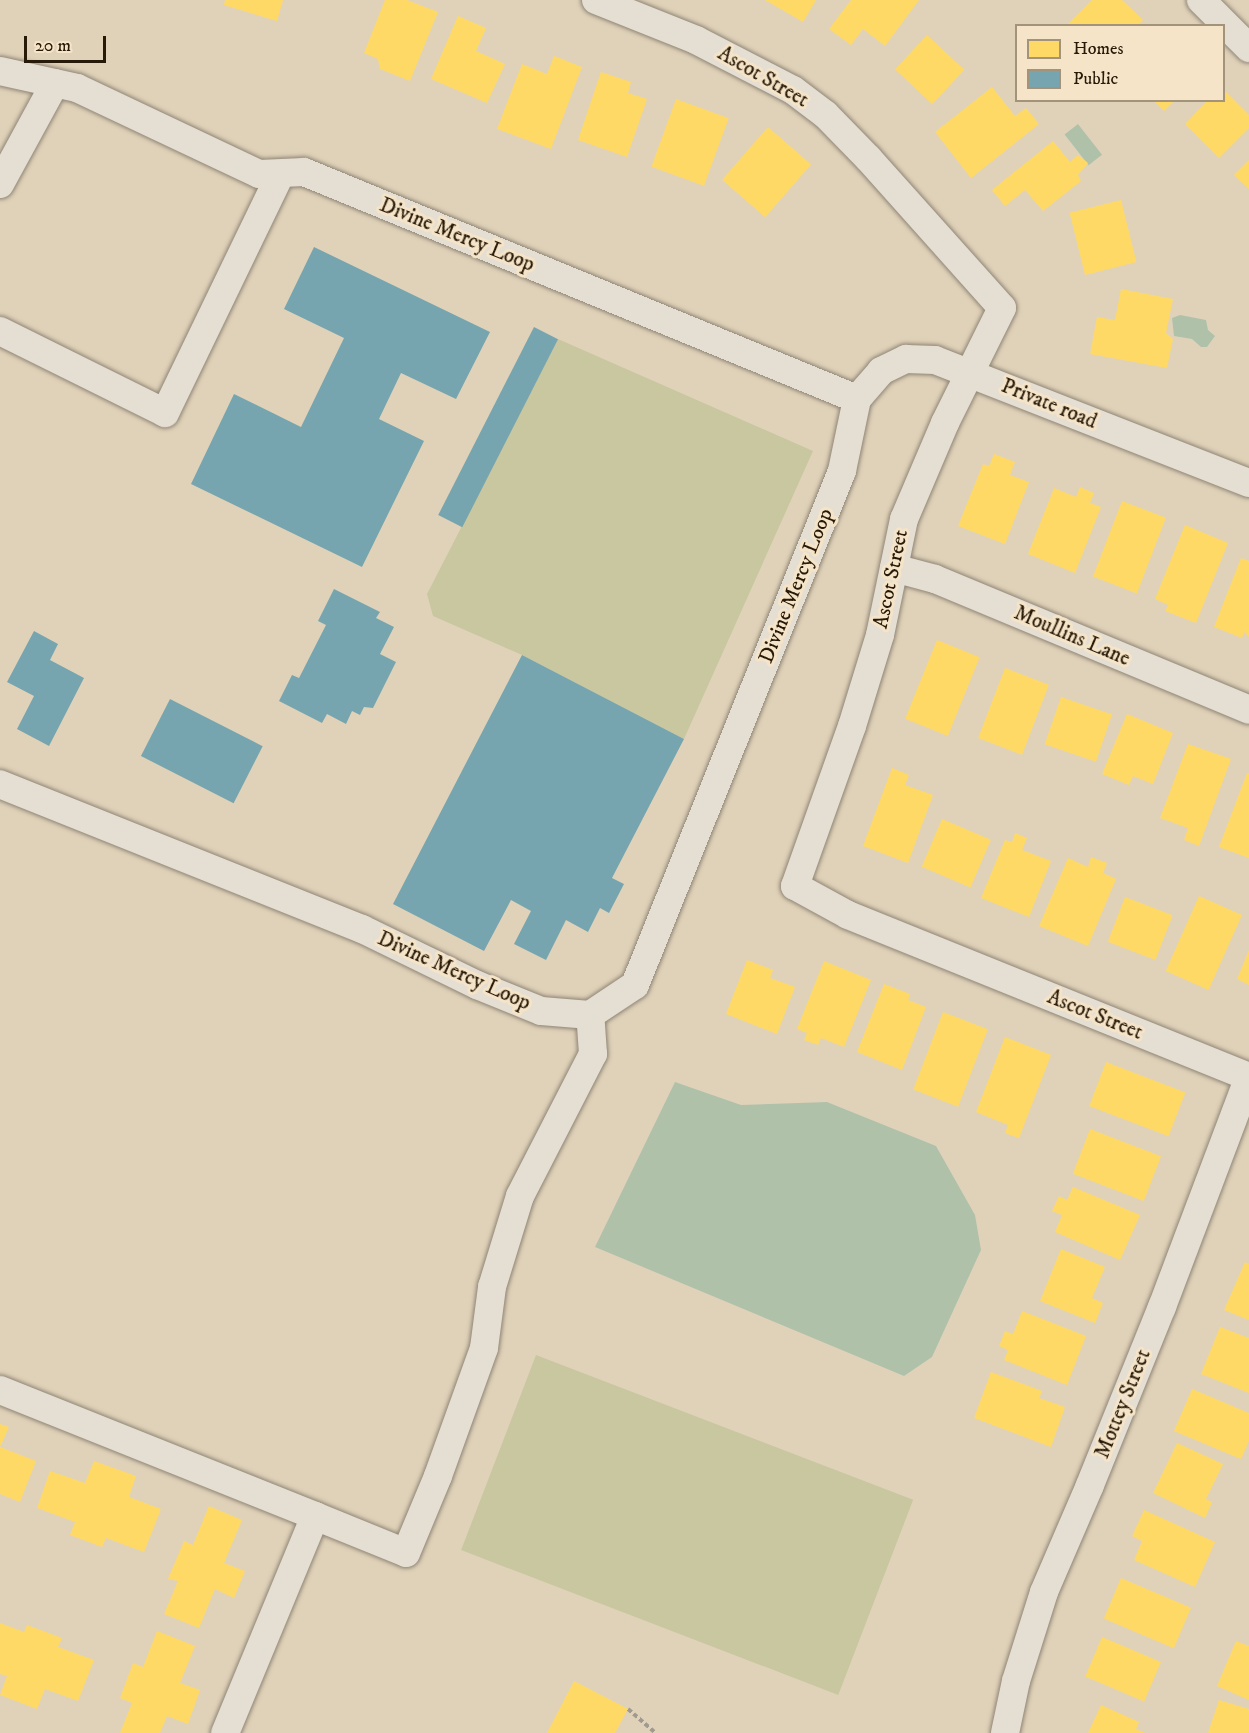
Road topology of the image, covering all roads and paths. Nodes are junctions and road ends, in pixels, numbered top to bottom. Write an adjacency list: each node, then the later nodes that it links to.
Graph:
1 (596, 0): 9 (street, Ascot Street)
2 (1201, 0): 3 (street)
3 (1249, 48)
4 (0, 71): 5 (street, Divine Mercy Loop)
5 (55, 83): 6 (street, Divine Mercy Loop); 7 (street)
6 (280, 175): 8 (street); 10 (street, Divine Mercy Loop)
7 (0, 184)
8 (0, 331)
9 (971, 372): 10 (street, Private road); 11 (street, Private road); 12 (street, Ascot Street)
10 (857, 399): 15 (street, Divine Mercy Loop)
11 (1249, 483)
12 (894, 568): 13 (street, Moullins Lane); 16 (street, Ascot Street)
13 (1249, 710)
14 (0, 784): 15 (street, Divine Mercy Loop)
15 (590, 1015): 18 (street)
16 (1249, 1077): 22 (street, Mottey Street)
17 (0, 1390): 18 (street)
18 (315, 1516): 20 (street)
19 (628, 1709): 21 (path)
20 (225, 1733)
21 (656, 1733)
22 (1005, 1733)

